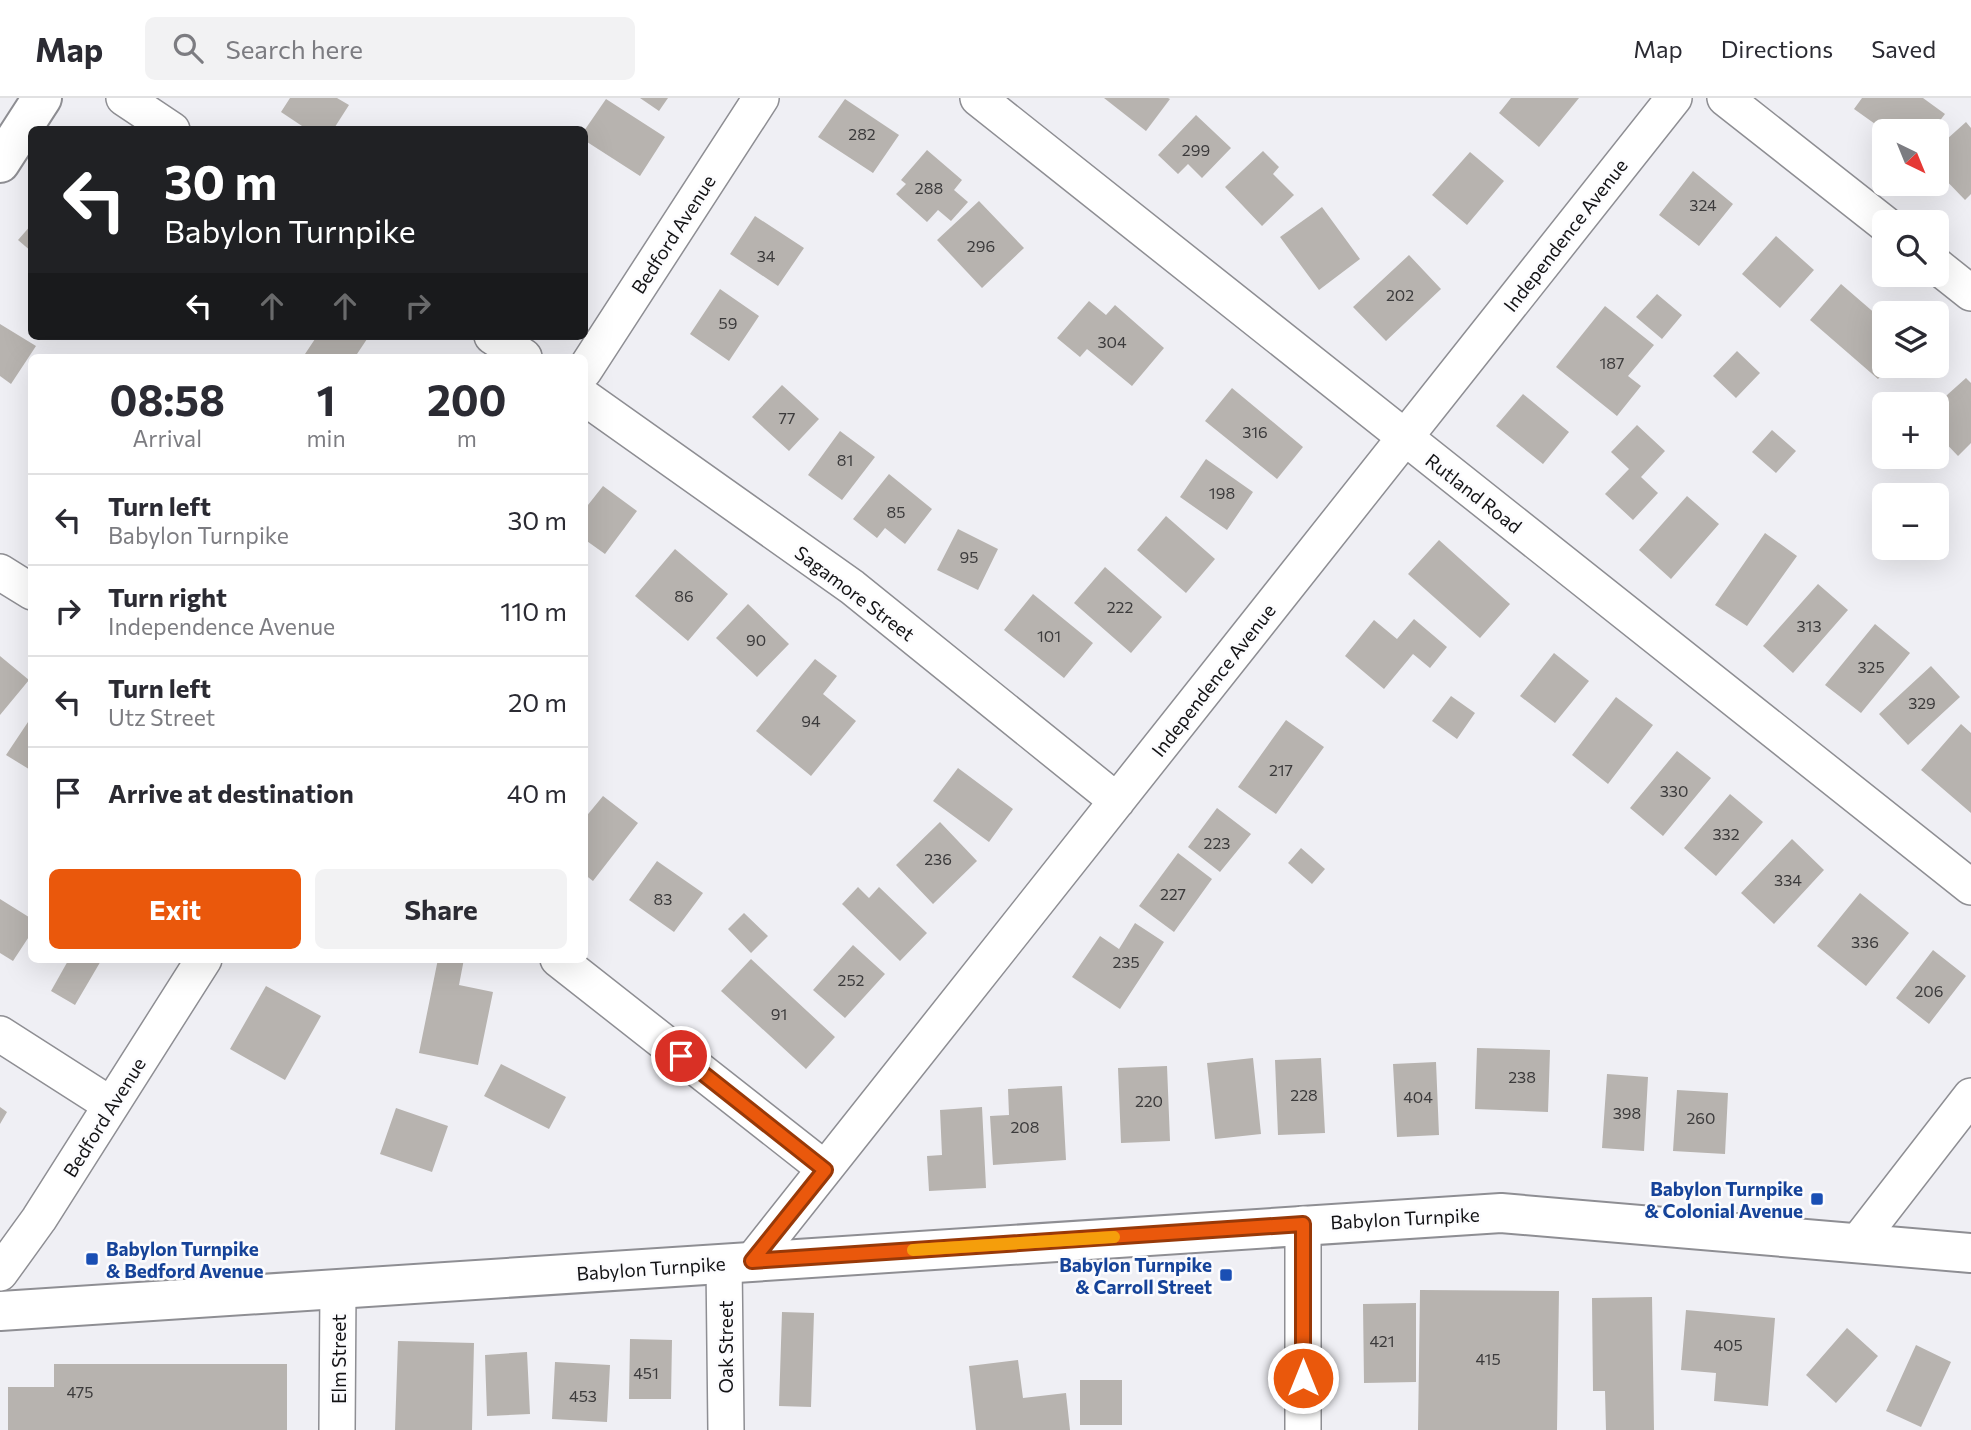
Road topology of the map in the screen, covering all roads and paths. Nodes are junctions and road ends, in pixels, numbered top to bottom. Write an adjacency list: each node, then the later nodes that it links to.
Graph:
1 (42, 98): 8 (main road)
2 (124, 98): 7 (street)
3 (761, 98): 14 (street, Bedford Avenue)
4 (978, 98): 16 (street, Rutland Road)
5 (1674, 98): 16 (street, Independence Avenue)
6 (1726, 98): 9 (street)
7 (166, 126)
8 (0, 163)
9 (1872, 214)
10 (1949, 276): 11 (street)
11 (1971, 293)
12 (498, 340): 13 (street)
13 (519, 354)
14 (588, 365)
15 (588, 400): 19 (street, Sagamore Street)
16 (1405, 438): 19 (street, Independence Avenue); 20 (street, Rutland Road)
17 (0, 572): 18 (street)
18 (28, 590)
19 (1117, 801): 26 (street, Independence Avenue)
20 (1971, 887)
21 (201, 963): 25 (street, Bedford Avenue)
22 (563, 963): 26 (street)
23 (0, 1034): 25 (street)
24 (1971, 1096): 28 (street)
25 (111, 1105): 31 (street, Bedford Avenue)
26 (825, 1170): 30 (street, Independence Avenue)
27 (1303, 1224): 28 (main road, Babylon Turnpike); 30 (main road, Babylon Turnpike); 36 (street)
28 (1857, 1242): 29 (main road, Babylon Turnpike)
29 (1971, 1253)
30 (738, 1262): 32 (main road, Babylon Turnpike); 35 (street, Oak Street)
31 (0, 1273)
32 (338, 1289): 33 (main road, Babylon Turnpike); 34 (street, Elm Street)
33 (0, 1311)
34 (337, 1430)
35 (726, 1430)
36 (1303, 1430)

